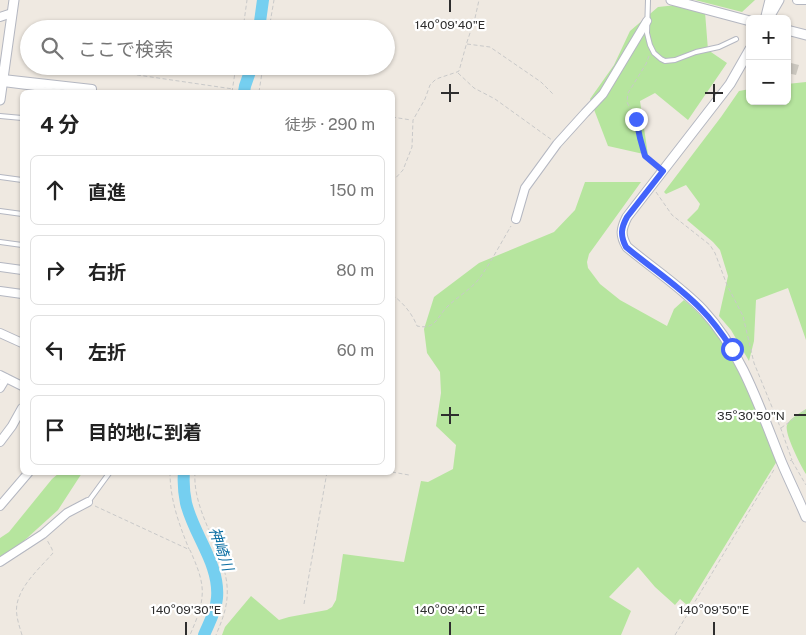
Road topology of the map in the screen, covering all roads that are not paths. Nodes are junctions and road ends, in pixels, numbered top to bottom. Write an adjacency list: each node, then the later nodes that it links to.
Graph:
1 (14, 0): 9 (street)
2 (648, 0): 14 (lane)
3 (671, 0): 8 (street)
4 (769, 0): 10 (street)
5 (779, 0): 11 (street)
6 (797, 0): 7 (street)
7 (806, 0)
8 (692, 2): 13 (street)
9 (12, 13): 12 (street); 19 (street)
10 (767, 15)
11 (770, 15)
12 (0, 16)
13 (746, 20)
14 (647, 21): 17 (lane); 29 (street)
15 (791, 31): 16 (street)
16 (806, 35)
17 (736, 39)
18 (746, 56): 47 (street)
19 (3, 81): 20 (lane); 21 (street); 22 (street)
20 (56, 90)
21 (92, 90)
22 (0, 100)
23 (0, 116): 24 (lane)
24 (20, 118)
25 (0, 177): 26 (lane)
26 (20, 180)
27 (0, 211): 28 (lane)
28 (20, 214)
29 (516, 219)
30 (0, 242): 31 (lane)
31 (20, 245)
32 (0, 268): 33 (street)
33 (20, 270)
34 (0, 291): 35 (street)
35 (20, 294)
36 (0, 333): 37 (street)
37 (20, 342)
38 (3, 377): 39 (street); 40 (street)
39 (20, 385)
40 (0, 388)
41 (20, 412): 42 (street)
42 (0, 442)
43 (27, 475): 46 (street)
44 (108, 475): 45 (lane)
45 (88, 502): 48 (street)
46 (0, 506)
47 (806, 517)
48 (0, 562)

